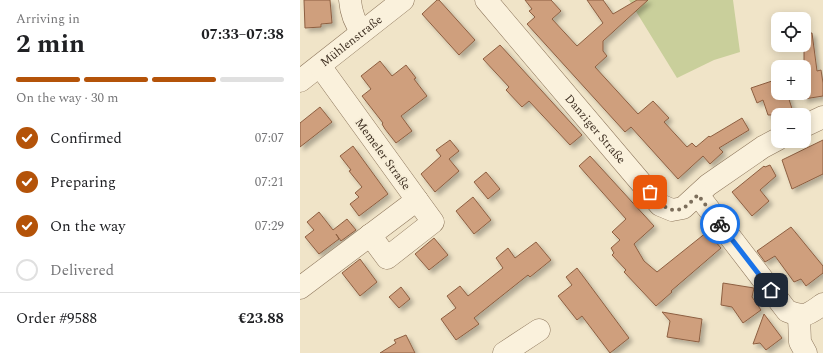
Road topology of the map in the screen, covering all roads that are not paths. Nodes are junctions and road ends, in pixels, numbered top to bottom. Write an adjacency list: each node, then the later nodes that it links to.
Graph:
1 (350, 0): 4 (street)
2 (403, 0): 4 (street, Mühlenstraße)
3 (486, 0): 10 (street, Danziger Straße)
4 (362, 32): 5 (street, Mühlenstraße)
5 (320, 66): 6 (street, Mühlenstraße); 11 (street, Memeler Straße)
6 (300, 81)
7 (823, 117): 8 (street)
8 (811, 123)
9 (771, 142): 10 (street, Danziger Straße)
10 (698, 195): 15 (street)
11 (417, 200): 12 (street, Memeler Straße); 12 (street)
12 (370, 235): 13 (street, Memeler Straße)
13 (300, 288)
14 (823, 304): 15 (street)
15 (799, 316): 18 (street)
16 (539, 330): 17 (street)
17 (504, 353)
18 (806, 353)

